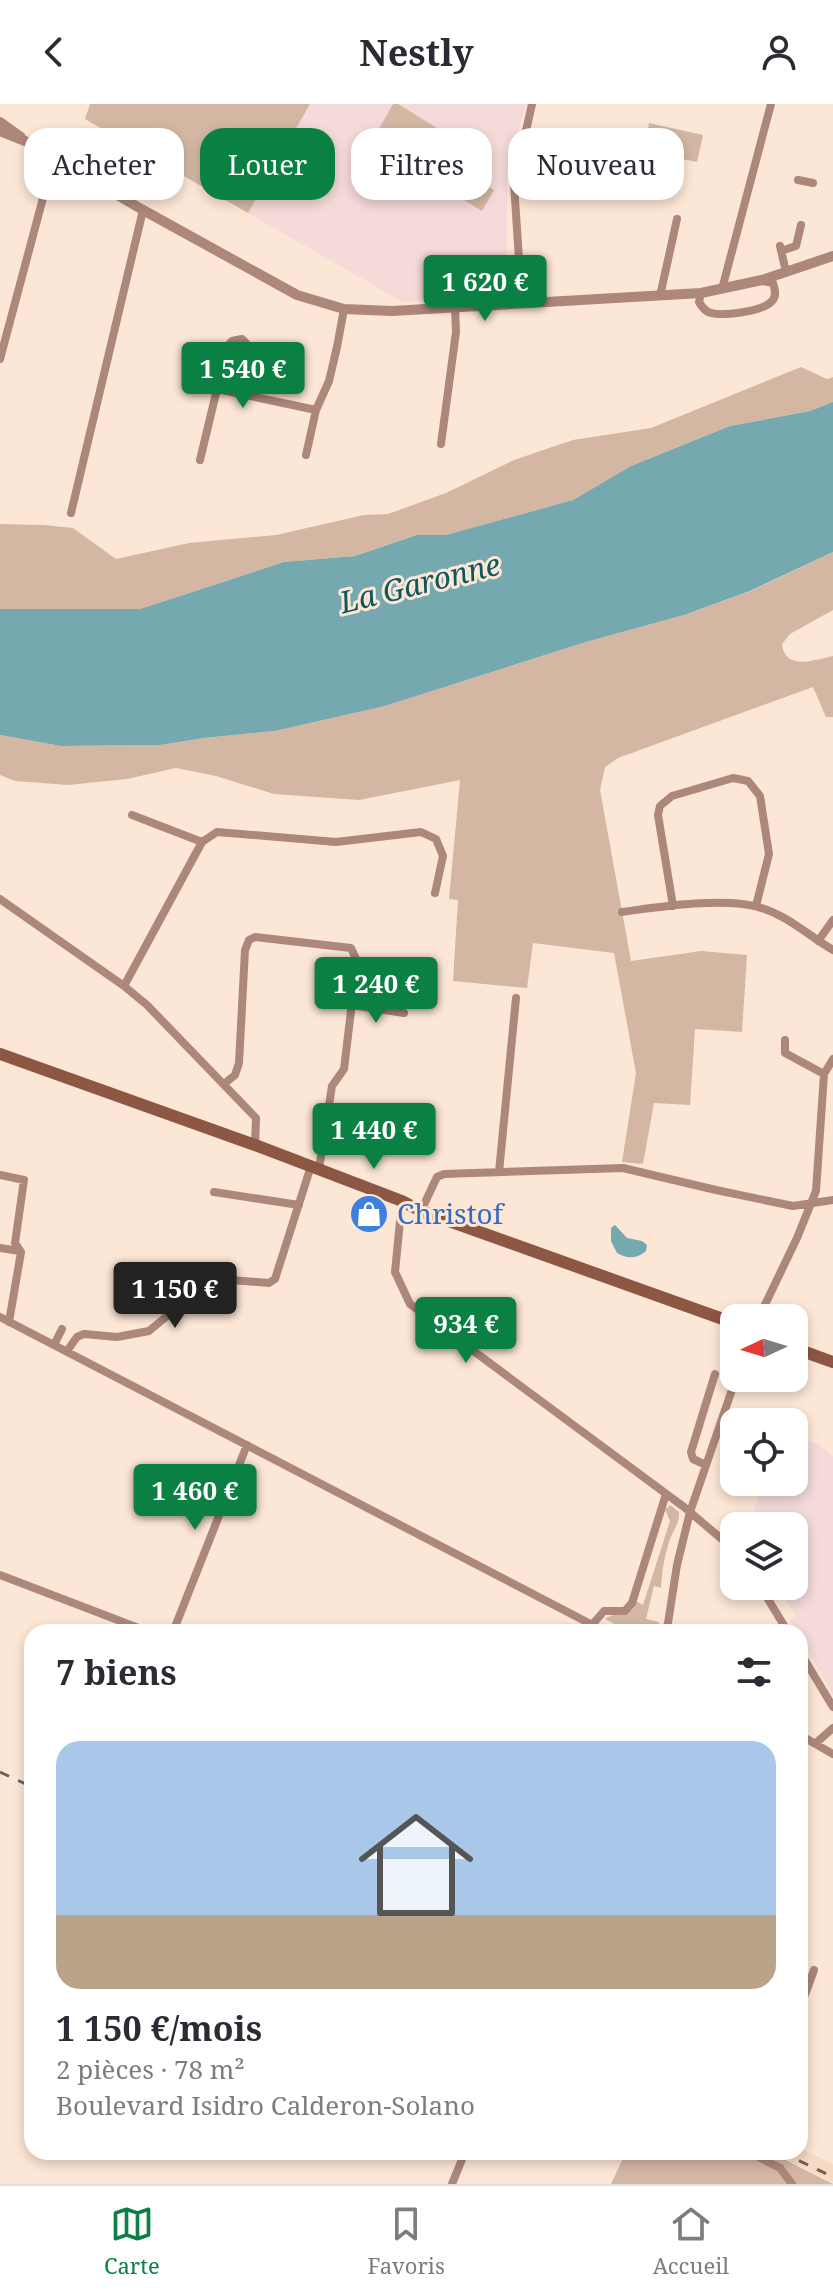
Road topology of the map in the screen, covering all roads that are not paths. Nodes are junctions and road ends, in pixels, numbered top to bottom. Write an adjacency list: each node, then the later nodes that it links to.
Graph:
1 (532, 104): 20 (street)
2 (771, 104): 17 (street)
3 (0, 122): 5 (street)
4 (0, 131): 6 (street)
5 (24, 140)
6 (24, 141)
7 (798, 180): 8 (street)
8 (813, 183)
9 (43, 200): 23 (street)
10 (126, 200): 11 (street)
11 (143, 210): 22 (street); 30 (street)
12 (677, 219): 19 (street)
13 (801, 225): 15 (street)
14 (833, 256): 15 (street)
15 (786, 272): 16 (street)
16 (762, 280): 17 (street); 18 (street)
17 (722, 289): 18 (street)
18 (701, 293): 19 (street)
19 (660, 296): 20 (street)
20 (514, 304): 21 (street)
21 (455, 308): 22 (street); 27 (street)
22 (344, 309): 26 (street)
23 (0, 359)
24 (217, 389): 25 (street); 25 (street); 29 (street)
25 (240, 394): 26 (street)
26 (316, 410): 28 (street)
27 (441, 444)
28 (306, 455)
29 (200, 460)
30 (71, 513)
31 (132, 815): 32 (street)
32 (202, 842): 33 (street); 41 (street)
33 (435, 893)
34 (0, 899): 41 (street)
35 (673, 906): 36 (street); 36 (street); 37 (street)
36 (756, 906): 39 (street)
37 (622, 912)
38 (833, 920): 39 (street)
39 (818, 941): 40 (street)
40 (833, 950)
41 (124, 986): 49 (street)
42 (516, 998): 52 (street)
43 (352, 1005): 44 (street); 49 (street); 51 (street)
44 (404, 1013)
45 (785, 1040): 48 (street)
46 (0, 1054): 50 (main road)
47 (833, 1059): 48 (street)
48 (824, 1074): 58 (street)
49 (224, 1084): 50 (street)
50 (255, 1145): 51 (main road)
51 (315, 1168): 56 (main road); 57 (street)
52 (499, 1172): 58 (street); 59 (street)
53 (0, 1175): 61 (street)
54 (214, 1192): 57 (street)
55 (833, 1200): 58 (street)
56 (402, 1201): 59 (main road); 77 (street)
57 (299, 1205): 62 (street)
58 (809, 1205): 63 (street)
59 (421, 1211): 66 (main road)
60 (0, 1248): 61 (street)
61 (20, 1251): 67 (street)
62 (219, 1279)
63 (769, 1304)
64 (168, 1310): 70 (street)
65 (0, 1317): 67 (street)
66 (720, 1320)
67 (9, 1322): 69 (street)
68 (62, 1329): 69 (street)
69 (54, 1345): 70 (street)
70 (67, 1351): 75 (street)
71 (808, 1353): 72 (main road)
72 (833, 1362)
73 (715, 1374): 76 (street)
74 (731, 1392): 76 (street)
75 (247, 1445): 83 (street); 84 (street)
76 (706, 1465): 78 (street)
77 (666, 1494): 78 (street); 85 (street)
78 (690, 1512): 79 (street); 86 (street)
79 (720, 1538)
80 (0, 1575): 82 (street)
81 (769, 1600): 87 (street)
82 (128, 1624)
83 (176, 1624)
84 (590, 1624)
85 (593, 1624)
86 (668, 1624)
87 (783, 1624)
88 (808, 1665): 89 (street)
89 (833, 1707)
90 (833, 1728): 92 (street)
91 (808, 1739): 92 (street)
92 (816, 1743): 93 (street)
93 (833, 1754)
94 (814, 1970): 95 (street)
95 (808, 1986)
96 (462, 2160): 98 (street)
97 (764, 2160): 99 (street)
98 (452, 2184)
99 (792, 2184)

